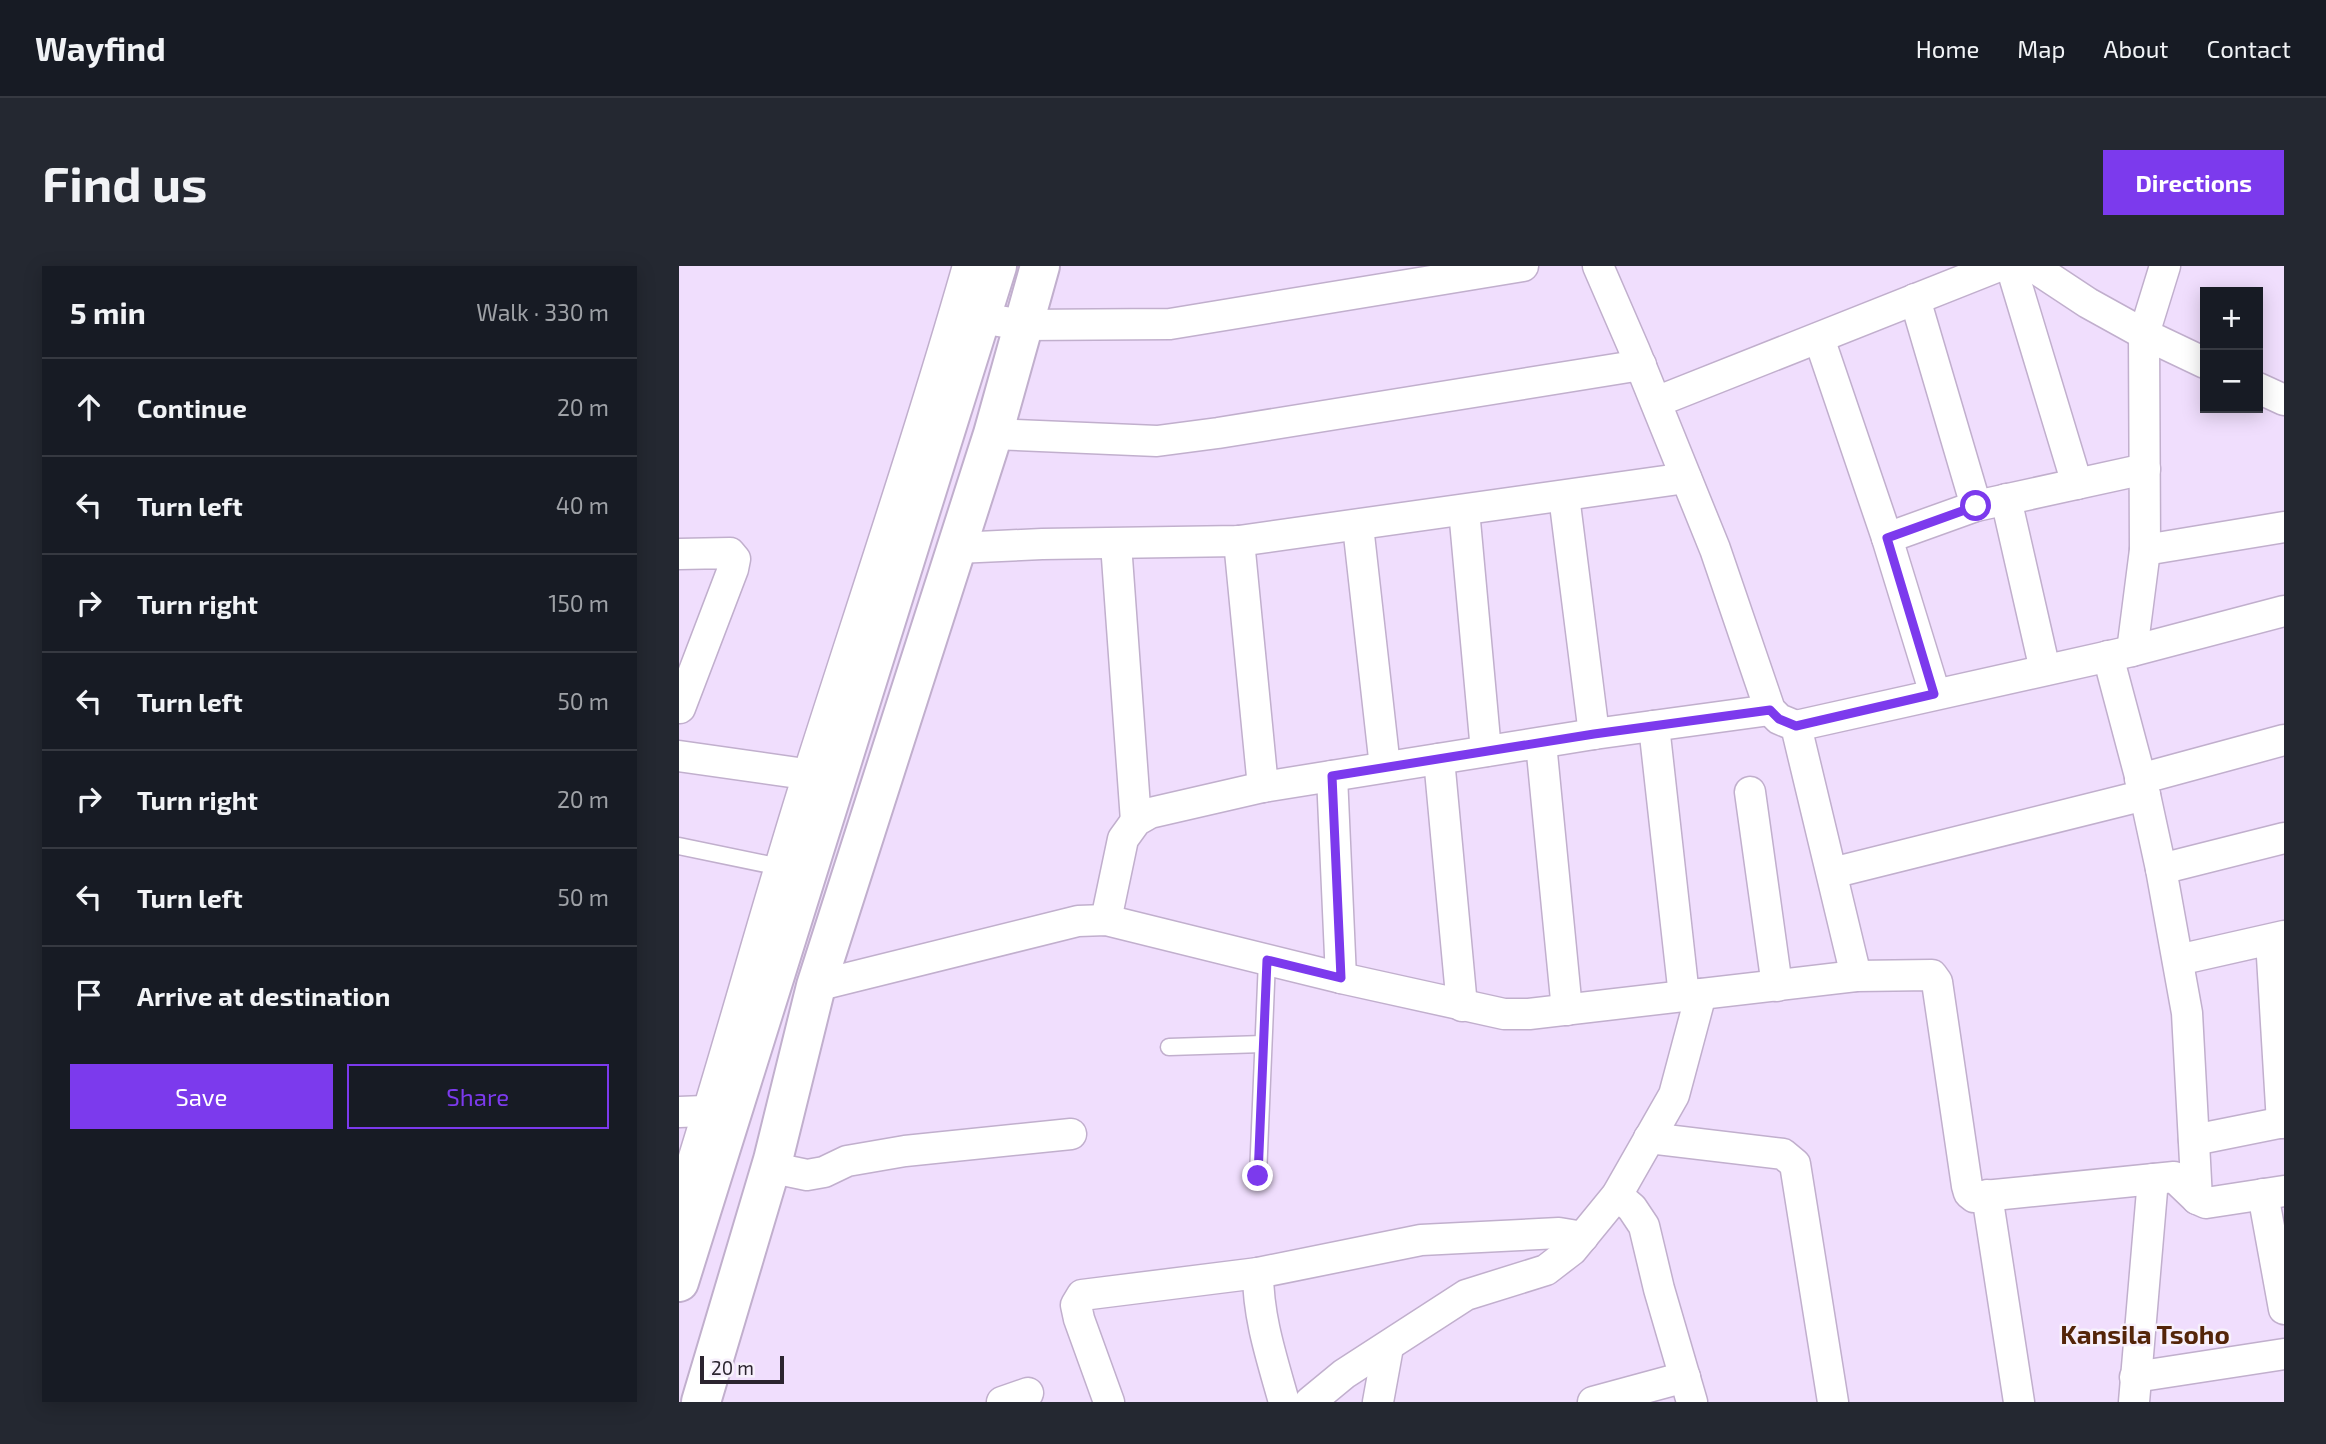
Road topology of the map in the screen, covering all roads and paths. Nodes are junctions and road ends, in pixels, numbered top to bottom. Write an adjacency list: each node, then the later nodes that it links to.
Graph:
1 (968, 266): 52 (street)
2 (997, 266): 11 (main road)
3 (1040, 266): 12 (main road)
4 (1523, 266): 12 (street)
5 (1598, 266): 16 (street)
6 (1999, 266): 10 (street)
7 (2011, 266): 23 (street)
8 (2032, 266): 13 (street)
9 (2165, 266): 13 (street)
10 (1915, 299): 14 (street); 26 (street)
11 (981, 318): 12 (street); 52 (main road)
12 (1022, 325): 20 (main road)
13 (2144, 334): 15 (street); 21 (street)
14 (1819, 338): 19 (street); 30 (street)
15 (2200, 361)
16 (1641, 365): 19 (street); 20 (street)
17 (2263, 390): 18 (street)
18 (2284, 400)
19 (1656, 402): 22 (street)
20 (993, 434): 33 (main road)
21 (2145, 469): 23 (street); 34 (street)
22 (1686, 478): 24 (street); 41 (street)
23 (2077, 484): 25 (street)
24 (1564, 496): 27 (street); 44 (street)
25 (2006, 499): 26 (street); 38 (street)
26 (1976, 506): 30 (street)
27 (1464, 510): 28 (street); 47 (street)
28 (1358, 526): 31 (street); 50 (street)
29 (2284, 527): 34 (street)
30 (1887, 538): 39 (street)
31 (1239, 541): 32 (street); 53 (street)
32 (1116, 544): 33 (street); 56 (street)
33 (957, 548): 68 (main road)
34 (2145, 550): 37 (street)
35 (679, 554): 40 (street)
36 (2284, 611): 37 (street)
37 (2120, 654): 38 (street); 54 (street)
38 (2045, 670): 39 (street)
39 (1934, 694): 43 (street)
40 (680, 708)
41 (1770, 710): 42 (street); 43 (street)
42 (1654, 726): 44 (street); 70 (street)
43 (1796, 726): 61 (street)
44 (1594, 734): 46 (street)
45 (2284, 740): 54 (street)
46 (1541, 743): 47 (street); 72 (street)
47 (1486, 751): 49 (street)
48 (679, 755): 52 (street)
49 (1439, 759): 50 (street); 71 (street)
50 (1385, 767): 51 (street)
51 (1332, 776): 53 (street); 67 (street)
52 (822, 777): 60 (main road)
53 (1263, 787): 56 (street)
54 (2142, 787): 59 (street); 61 (street)
55 (1750, 792): 69 (street)
56 (1136, 821): 62 (street)
57 (2284, 838): 59 (street)
58 (679, 846): 60 (lane)
59 (2161, 869): 65 (street)
60 (793, 870): 75 (main road)
61 (1832, 873): 66 (street)
62 (1106, 920): 64 (street); 68 (street)
63 (2278, 938): 65 (street); 77 (street)
64 (1267, 960): 67 (street); 73 (lane)
65 (2178, 960): 80 (street)
66 (1856, 976): 69 (street); 86 (street)
67 (1341, 978): 71 (street)
68 (816, 986): 81 (main road)
69 (1777, 986): 70 (street)
70 (1692, 995): 72 (street); 79 (street)
71 (1462, 1006): 72 (street)
72 (1567, 1010)
73 (1263, 1044): 74 (lane); 82 (lane)
74 (1169, 1047)
75 (721, 1110): 76 (street); 88 (street); 91 (main road)
76 (679, 1112)
77 (2283, 1122): 80 (street)
78 (1070, 1134): 81 (street)
79 (1649, 1138): 85 (street); 103 (street)
80 (2194, 1140): 87 (street)
81 (773, 1160): 97 (main road)
82 (1258, 1176)
83 (2153, 1179): 86 (street); 87 (street); 95 (street)
84 (2274, 1193): 87 (street); 92 (street)
85 (1617, 1195): 89 (street); 96 (street)
86 (1987, 1195): 104 (street)
87 (2197, 1199)
88 (679, 1205)
89 (1583, 1237): 90 (street); 93 (street)
90 (1258, 1273): 98 (street); 99 (street)
91 (679, 1282)
92 (2284, 1309)
93 (1388, 1347): 100 (street); 101 (street)
94 (2284, 1354): 95 (street)
95 (2134, 1389)
96 (1689, 1390): 102 (street)
97 (701, 1402)
98 (1109, 1402)
99 (1284, 1402)
100 (1310, 1402)
101 (1378, 1402)
102 (1593, 1402)
103 (1833, 1402)
104 (2019, 1402)

